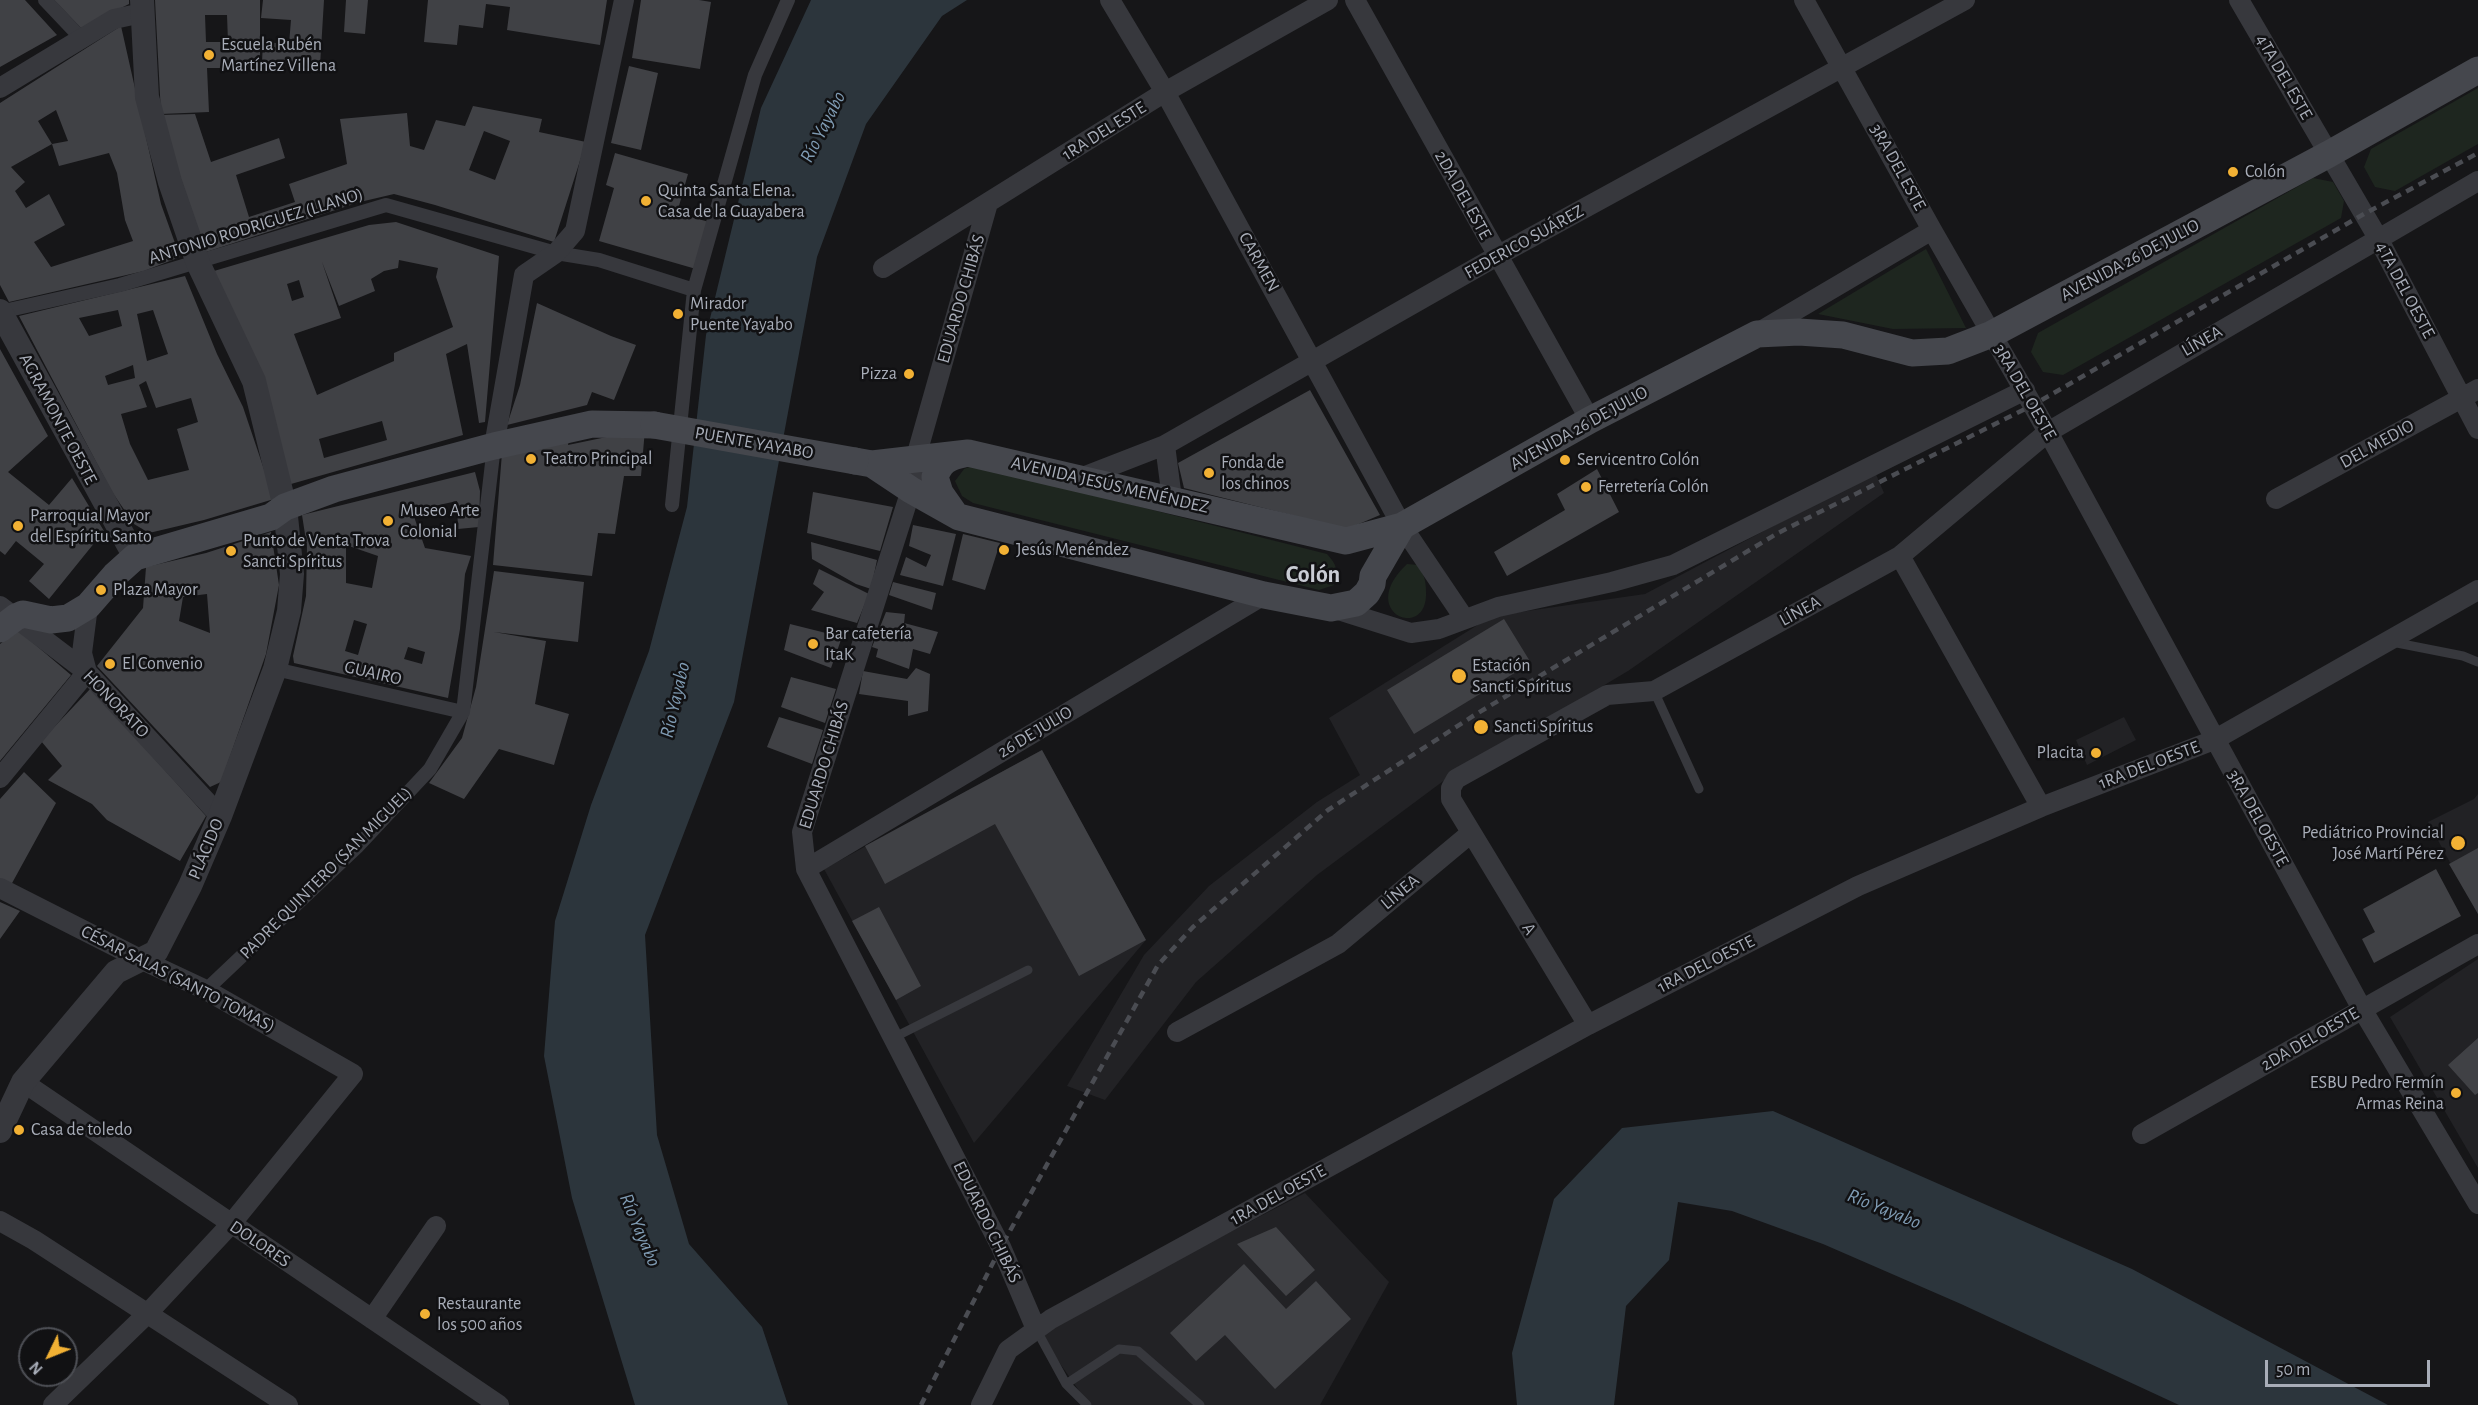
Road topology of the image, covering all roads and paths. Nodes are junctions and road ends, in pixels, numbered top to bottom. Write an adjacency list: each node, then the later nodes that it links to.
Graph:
1 (45, 0): 11 (street)
2 (624, 0): 21 (street, PADRE QUINTERO (SAN MIGUEL))
3 (788, 0): 25 (street)
4 (1110, 0): 15 (street, CARMEN)
5 (1328, 0): 15 (street, 1RA DEL ESTE)
6 (1355, 0): 22 (street, 2DA DEL ESTE)
7 (1804, 0): 12 (street, 3RA DEL ESTE)
8 (1965, 0): 12 (street, FEDERICO SUÁREZ)
9 (2239, 0): 16 (street, 4TA DEL ESTE)
10 (142, 7): 11 (street); 23 (street, PLÁCIDO)
11 (81, 38): 14 (street)
12 (1842, 65): 19 (street, 3RA DEL ESTE); 22 (street, FEDERICO SUÁREZ)
13 (2478, 70): 16 (main road, AVENIDA 26 DE JULIO)
14 (0, 88)
15 (1165, 92): 18 (street, 1RA DEL ESTE); 29 (street, CARMEN)
16 (2329, 154): 20 (street, 4TA DEL OESTE); 28 (main road, AVENIDA 26 DE JULIO)
17 (2478, 181): 20 (street, LÍNEA)
18 (988, 203): 24 (street, 1RA DEL ESTE); 38 (street, EDUARDO CHIBÁS)
19 (1932, 230): 27 (street, AVENIDA 26 DE JULIO); 28 (street, 3RA DEL ESTE)
20 (2378, 238): 31 (street, 4TA DEL OESTE); 34 (street, LÍNEA)
21 (556, 253): 23 (street, ANTONIO RODRIGUEZ (LLANO)); 25 (street, ANTONIO RODRIGUEZ (LLANO)); 36 (street, PADRE QUINTERO (SAN MIGUEL))
22 (1497, 256): 29 (street, FEDERICO SUÁREZ); 32 (street, 2DA DEL ESTE)
23 (198, 263): 26 (street, ANTONIO RODRIGUEZ (LLANO)); 45 (street, PLÁCIDO)
24 (884, 268)
25 (694, 290): 44 (street)
26 (0, 312): 50 (street, AGRAMONTE OESTE)
27 (1757, 334): 28 (main road, AVENIDA 26 DE JULIO); 32 (main road, AVENIDA 26 DE JULIO)
28 (1992, 334): 30 (street, 3RA DEL OESTE)
29 (1313, 361): 35 (street, FEDERICO SUÁREZ); 47 (street, CARMEN)
30 (2025, 390): 34 (street, 3RA DEL OESTE); 57 (street)
31 (2470, 393): 33 (street, 4TA DEL OESTE); 43 (street, DEL MEDIO)
32 (1590, 420): 47 (main road, AVENIDA 26 DE JULIO)
33 (2478, 429)
34 (2048, 432): 49 (street, LÍNEA); 64 (street, 3RA DEL OESTE)
35 (1165, 445): 40 (street, FEDERICO SUÁREZ); 42 (street)
36 (494, 446): 39 (main road, PUENTE YAYABO, bridge); 45 (main road, PUENTE YAYABO); 63 (street, PADRE QUINTERO (SAN MIGUEL))
37 (968, 453): 38 (main road, AVENIDA JESÚS MENÉNDEZ); 40 (main road, AVENIDA JESÚS MENÉNDEZ); 46 (main road)
38 (916, 458): 39 (main road, AVENIDA JESÚS MENÉNDEZ); 41 (street, EDUARDO CHIBÁS)
39 (863, 463): 41 (main road)
40 (1080, 478): 42 (main road, AVENIDA JESÚS MENÉNDEZ)
41 (911, 490): 46 (main road); 70 (street, EDUARDO CHIBÁS)
42 (1172, 499): 48 (main road, AVENIDA JESÚS MENÉNDEZ)
43 (2276, 499)
44 (672, 505)
45 (285, 507): 50 (main road, PUENTE YAYABO); 60 (street, PLÁCIDO)
46 (959, 517): 53 (main road)
47 (1402, 526): 48 (main road, AVENIDA 26 DE JULIO); 51 (main road); 57 (street)
48 (1346, 541): 51 (main road)
49 (1900, 556): 62 (street, LÍNEA); 67 (street)
50 (135, 557): 54 (main road)
51 (1373, 576): 55 (main road)
52 (2478, 590): 58 (street, 1RA DEL OESTE)
53 (1264, 595): 55 (main road); 70 (street, 26 DE JULIO)
54 (88, 606): 56 (main road); 61 (street)
55 (1330, 608): 57 (street)
56 (5, 617): 61 (street, HONORATO)
57 (1464, 618)
58 (2386, 641): 59 (lane); 64 (street, 1RA DEL OESTE)
59 (2478, 662)
60 (275, 669): 63 (street, GUAIRO); 68 (street, PLÁCIDO)
61 (87, 672): 65 (street); 68 (street, HONORATO)
62 (1654, 691): 66 (lane); 69 (street, LÍNEA)
63 (463, 712): 75 (street, PADRE QUINTERO (SAN MIGUEL))
64 (2214, 740): 67 (street, 1RA DEL OESTE); 76 (street, 3RA DEL OESTE)
65 (0, 778)
66 (1699, 789)
67 (2041, 807): 77 (street, 1RA DEL OESTE)
68 (220, 816): 73 (street, PLÁCIDO)
69 (1471, 833): 77 (street, A); 78 (street, LÍNEA)
70 (806, 869): 79 (street, EDUARDO CHIBÁS)
71 (0, 888): 73 (street, CÉSAR SALAS (SANTO TOMAS))
72 (2478, 944): 76 (street, 2DA DEL OESTE)
73 (140, 959): 75 (street, CÉSAR SALAS (SANTO TOMAS)); 80 (street, PLÁCIDO)
74 (1028, 970): 79 (lane)
75 (206, 990): 85 (street, CÉSAR SALAS (SANTO TOMAS))
76 (2362, 1009): 82 (street, 2DA DEL OESTE); 83 (street, 3RA DEL OESTE)
77 (1588, 1025): 89 (street, 1RA DEL OESTE)
78 (1177, 1032)
79 (893, 1038): 89 (street, EDUARDO CHIBÁS)
80 (22, 1082): 81 (street, PLÁCIDO); 85 (street, DOLORES)
81 (0, 1131)
82 (2142, 1134)
83 (2478, 1204)
84 (0, 1221): 87 (street)
85 (231, 1224): 87 (street); 88 (street, DOLORES)
86 (436, 1226): 88 (street)
87 (147, 1314): 91 (street); 92 (street)
88 (372, 1319): 93 (street, DOLORES)
89 (1036, 1329): 90 (lane); 94 (street, 1RA DEL OESTE)
90 (1066, 1384): 95 (lane); 96 (lane)
91 (54, 1405)
92 (288, 1405)
93 (499, 1405)
94 (981, 1405)
95 (1087, 1405)
96 (1200, 1405)

